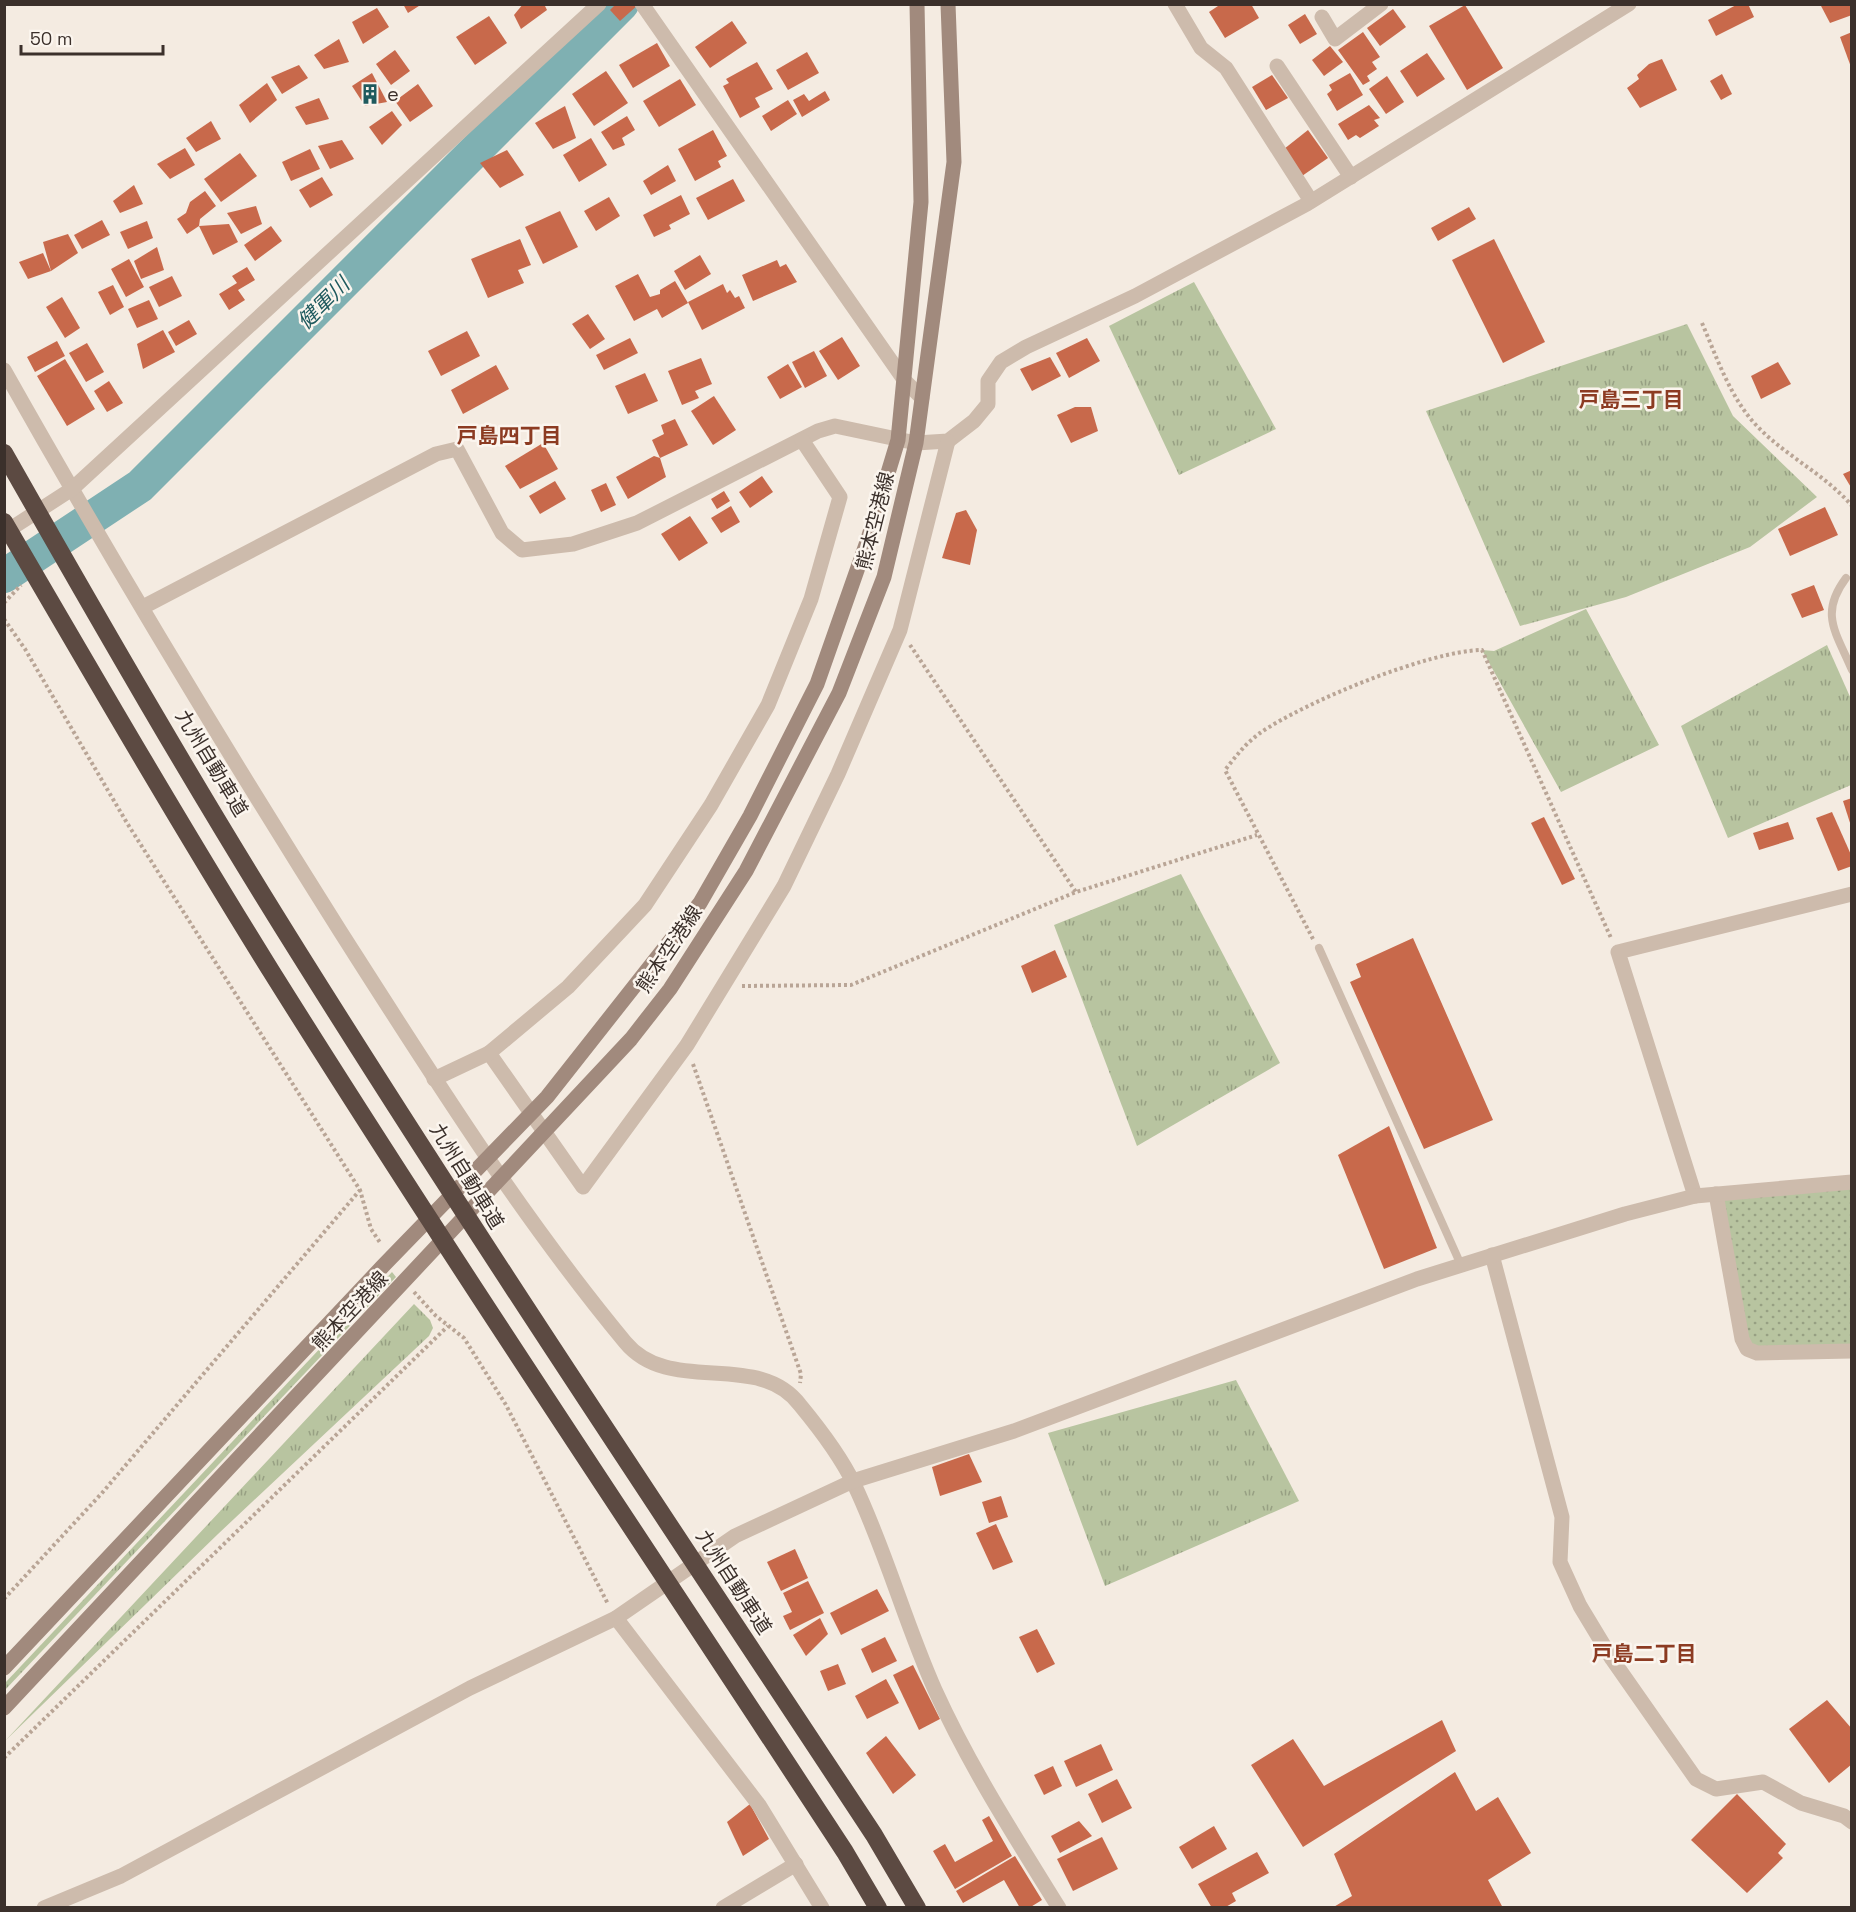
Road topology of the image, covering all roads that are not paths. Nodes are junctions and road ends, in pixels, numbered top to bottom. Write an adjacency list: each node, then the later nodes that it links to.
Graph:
1 (599, 4): 20 (street)
2 (642, 4): 13 (street)
3 (917, 4): 13 (main road, 熊本空港線)
4 (948, 4): 14 (main road, 熊本空港線)
5 (1175, 4): 11 (street)
6 (1381, 4): 8 (street)
7 (1629, 4): 10 (street)
8 (1322, 17)
9 (1277, 66): 10 (street)
10 (1351, 177): 11 (street)
11 (1311, 201): 17 (street)
12 (4, 370): 20 (street)
13 (905, 381): 14 (street); 16 (main road, 熊本空港線)
14 (922, 398): 18 (main road, 熊本空港線)
15 (802, 440): 16 (street); 24 (street); 28 (street)
16 (898, 440): 18 (street); 38 (main road, 熊本空港線)
17 (948, 441): 18 (street); 28 (street)
18 (916, 443): 39 (main road, 熊本空港線)
19 (4, 453): 46 (highway, 九州自動車道)
20 (72, 489): 22 (street); 24 (street)
21 (4, 522): 45 (highway)
22 (4, 533)
23 (1846, 578): 25 (lane)
24 (143, 607): 29 (street)
25 (1851, 669)
26 (1851, 894): 32 (street)
27 (1318, 948): 34 (lane)
28 (489, 1053): 29 (street)
29 (434, 1079): 36 (street)
30 (1851, 1182): 31 (street)
31 (1716, 1194): 32 (street); 35 (street)
32 (1695, 1196): 33 (street)
33 (1492, 1255): 34 (street); 40 (street)
34 (1461, 1265): 36 (street)
35 (1851, 1351)
36 (853, 1482): 37 (street); 47 (street)
37 (621, 1614): 41 (street); 42 (street)
38 (4, 1668)
39 (4, 1708)
40 (1851, 1822)
41 (796, 1864): 43 (street); 44 (street)
42 (44, 1908)
43 (723, 1908)
44 (822, 1908)
45 (878, 1908)
46 (917, 1908)
47 (1059, 1908)

